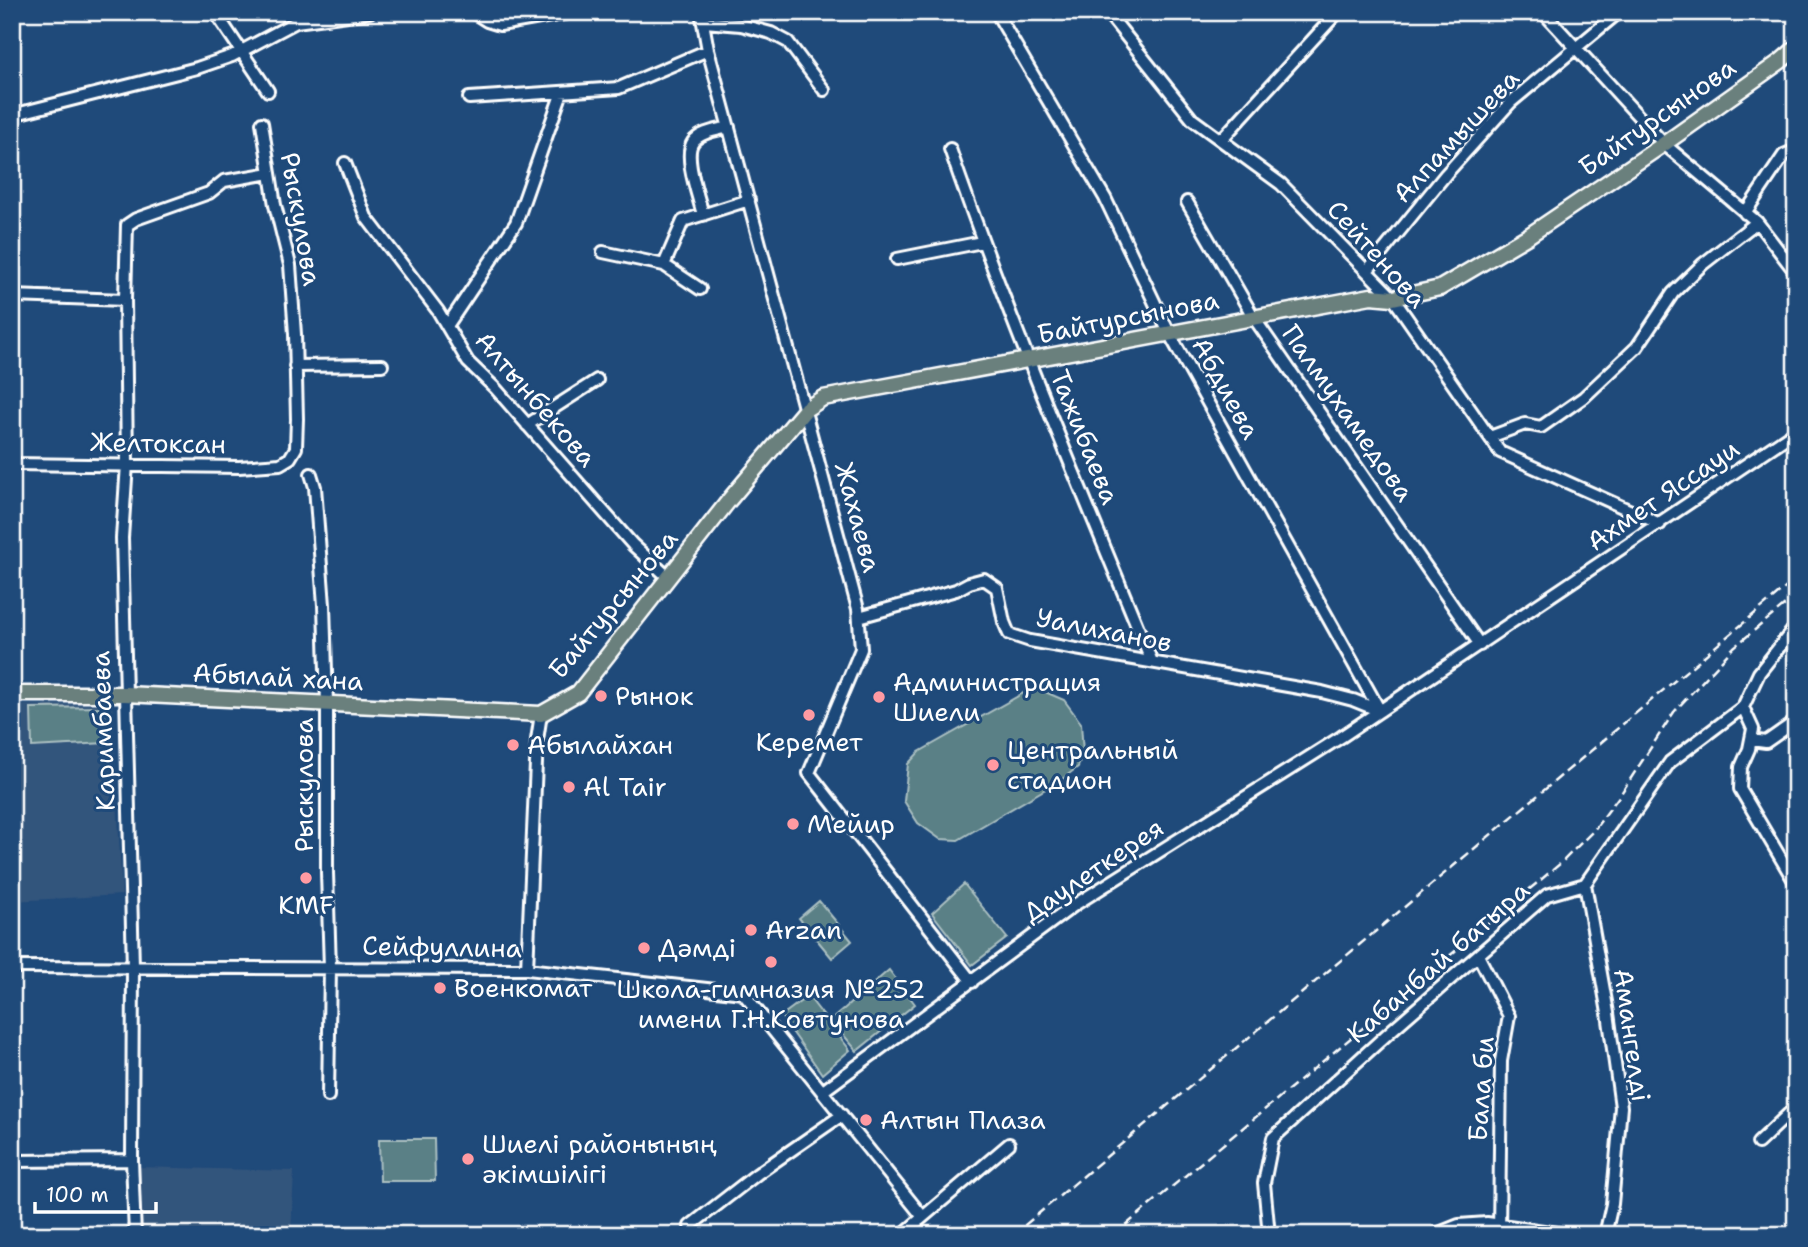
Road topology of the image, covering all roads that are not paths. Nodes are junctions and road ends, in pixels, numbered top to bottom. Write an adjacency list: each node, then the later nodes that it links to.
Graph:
1 (215, 12): 14 (street)
2 (370, 12): 14 (street)
3 (473, 12): 4 (street)
4 (574, 12)
5 (996, 12): 45 (street, Абдиева)
6 (1338, 12): 22 (street)
7 (1543, 12): 12 (street)
8 (1619, 12): 12 (street, Алпамышева)
9 (1108, 13): 22 (street, Сейтенова)
10 (703, 17): 13 (street, Жахаева); 15 (street)
11 (1796, 48): 23 (main road, Байтурсынова)
12 (1576, 49): 23 (street); 37 (street, Алпамышева)
13 (708, 50): 17 (street); 21 (street, Жахаева)
14 (241, 51): 16 (street); 19 (street)
15 (824, 90)
16 (268, 91)
17 (562, 92): 18 (street); 44 (street)
18 (470, 98)
19 (12, 115)
20 (262, 123): 27 (street, Рыскулова)
21 (729, 127): 28 (street, Жахаева); 31 (street)
22 (1221, 140): 37 (street, Сейтенова)
23 (1664, 144): 30 (street); 41 (main road, Байтурсынова)
24 (950, 149): 33 (street, Тажибаева)
25 (1796, 150): 30 (street)
26 (345, 163): 44 (street, Алтынбекова)
27 (270, 173): 42 (street, Каримбаева); 48 (street, Рыскулова)
28 (749, 200): 31 (street); 50 (street, Жахаева)
29 (1187, 202): 43 (street, Палмухамедова)
30 (1745, 213): 32 (street)
31 (703, 215): 36 (street)
32 (1757, 222): 38 (street); 53 (street)
33 (982, 242): 35 (street); 46 (street, Тажибаева)
34 (603, 251): 36 (street)
35 (897, 259)
36 (664, 265): 39 (street)
37 (1367, 271): 41 (street, Сейтенова)
38 (1796, 273)
39 (700, 289)
40 (12, 296): 42 (street)
41 (1393, 298): 43 (main road, Байтурсынова); 53 (street, Сейтенова)
42 (125, 299): 56 (street, Каримбаева)
43 (1254, 318): 45 (main road, Байтурсынова); 63 (street, Палмухамедова)
44 (447, 327): 51 (street, Алтынбекова)
45 (1170, 335): 46 (main road, Байтурсынова); 69 (street, Абдиева)
46 (1029, 361): 50 (main road, Байтурсынова); 64 (street, Тажибаева)
47 (382, 365): 48 (street)
48 (295, 366): 54 (street, Рыскулова)
49 (597, 380): 51 (street)
50 (806, 409): 59 (main road, Байтурсынова); 61 (street, Жахаева)
51 (527, 425): 59 (street, Алтынбекова)
52 (1796, 431): 58 (street, Ахмет Яссауи)
53 (1490, 437): 58 (street, Сейтенова)
54 (296, 448): 56 (street, Желтоксан)
55 (12, 464): 56 (street, Желтоксан)
56 (127, 464): 66 (street, Каримбаева)
57 (311, 474): 67 (street, Рыскулова)
58 (1660, 524): 60 (street, Ахмет Яссауи)
59 (669, 578): 70 (main road, Байтурсынова)
60 (1555, 595): 63 (street, Даулеткерея)
61 (859, 617): 64 (street, Уалиханов); 80 (street, Жахаева)
62 (1796, 626): 68 (street)
63 (1480, 645): 69 (street, Даулеткерея)
64 (1152, 663): 69 (street, Уалиханов)
65 (12, 694): 66 (main road, Абылай хана)
66 (125, 694): 67 (main road, Абылай хана); 77 (street, Каримбаева)
67 (327, 704): 70 (main road, Абылай хана); 78 (street, Рыскулова)
68 (1743, 707): 72 (street); 73 (street)
69 (1380, 711): 80 (street, Даулеткерея)
70 (541, 714): 79 (street)
71 (1796, 721): 72 (street)
72 (1751, 740): 74 (street)
73 (1585, 884): 75 (street, Кабанбай батыра); 97 (street, Амангелді)
74 (1796, 884)
75 (1478, 955): 91 (street, Бала би); 94 (street, Кабанбай батыра)
76 (12, 967): 77 (street, Сейфуллина)
77 (133, 967): 78 (street, Сейфуллина); 87 (street, Каримбаева)
78 (330, 968): 79 (street, Сейфуллина); 82 (street, Рыскулова)
79 (527, 969): 81 (street, Сейфуллина)
80 (972, 982): 81 (street, Даулеткерея)
81 (823, 1091): 84 (street)
82 (328, 1097)
83 (1796, 1107): 85 (street)
84 (842, 1115): 89 (street); 90 (street)
85 (1758, 1143)
86 (1009, 1144): 89 (street)
87 (132, 1160): 88 (street); 92 (street, Каримбаева)
88 (12, 1161)
89 (923, 1217): 93 (street)
90 (690, 1226)
91 (1499, 1230): 95 (street); 96 (street)
92 (135, 1235)
93 (902, 1235)
94 (1269, 1235)
95 (1434, 1235)
96 (1573, 1235)
97 (1605, 1235)

